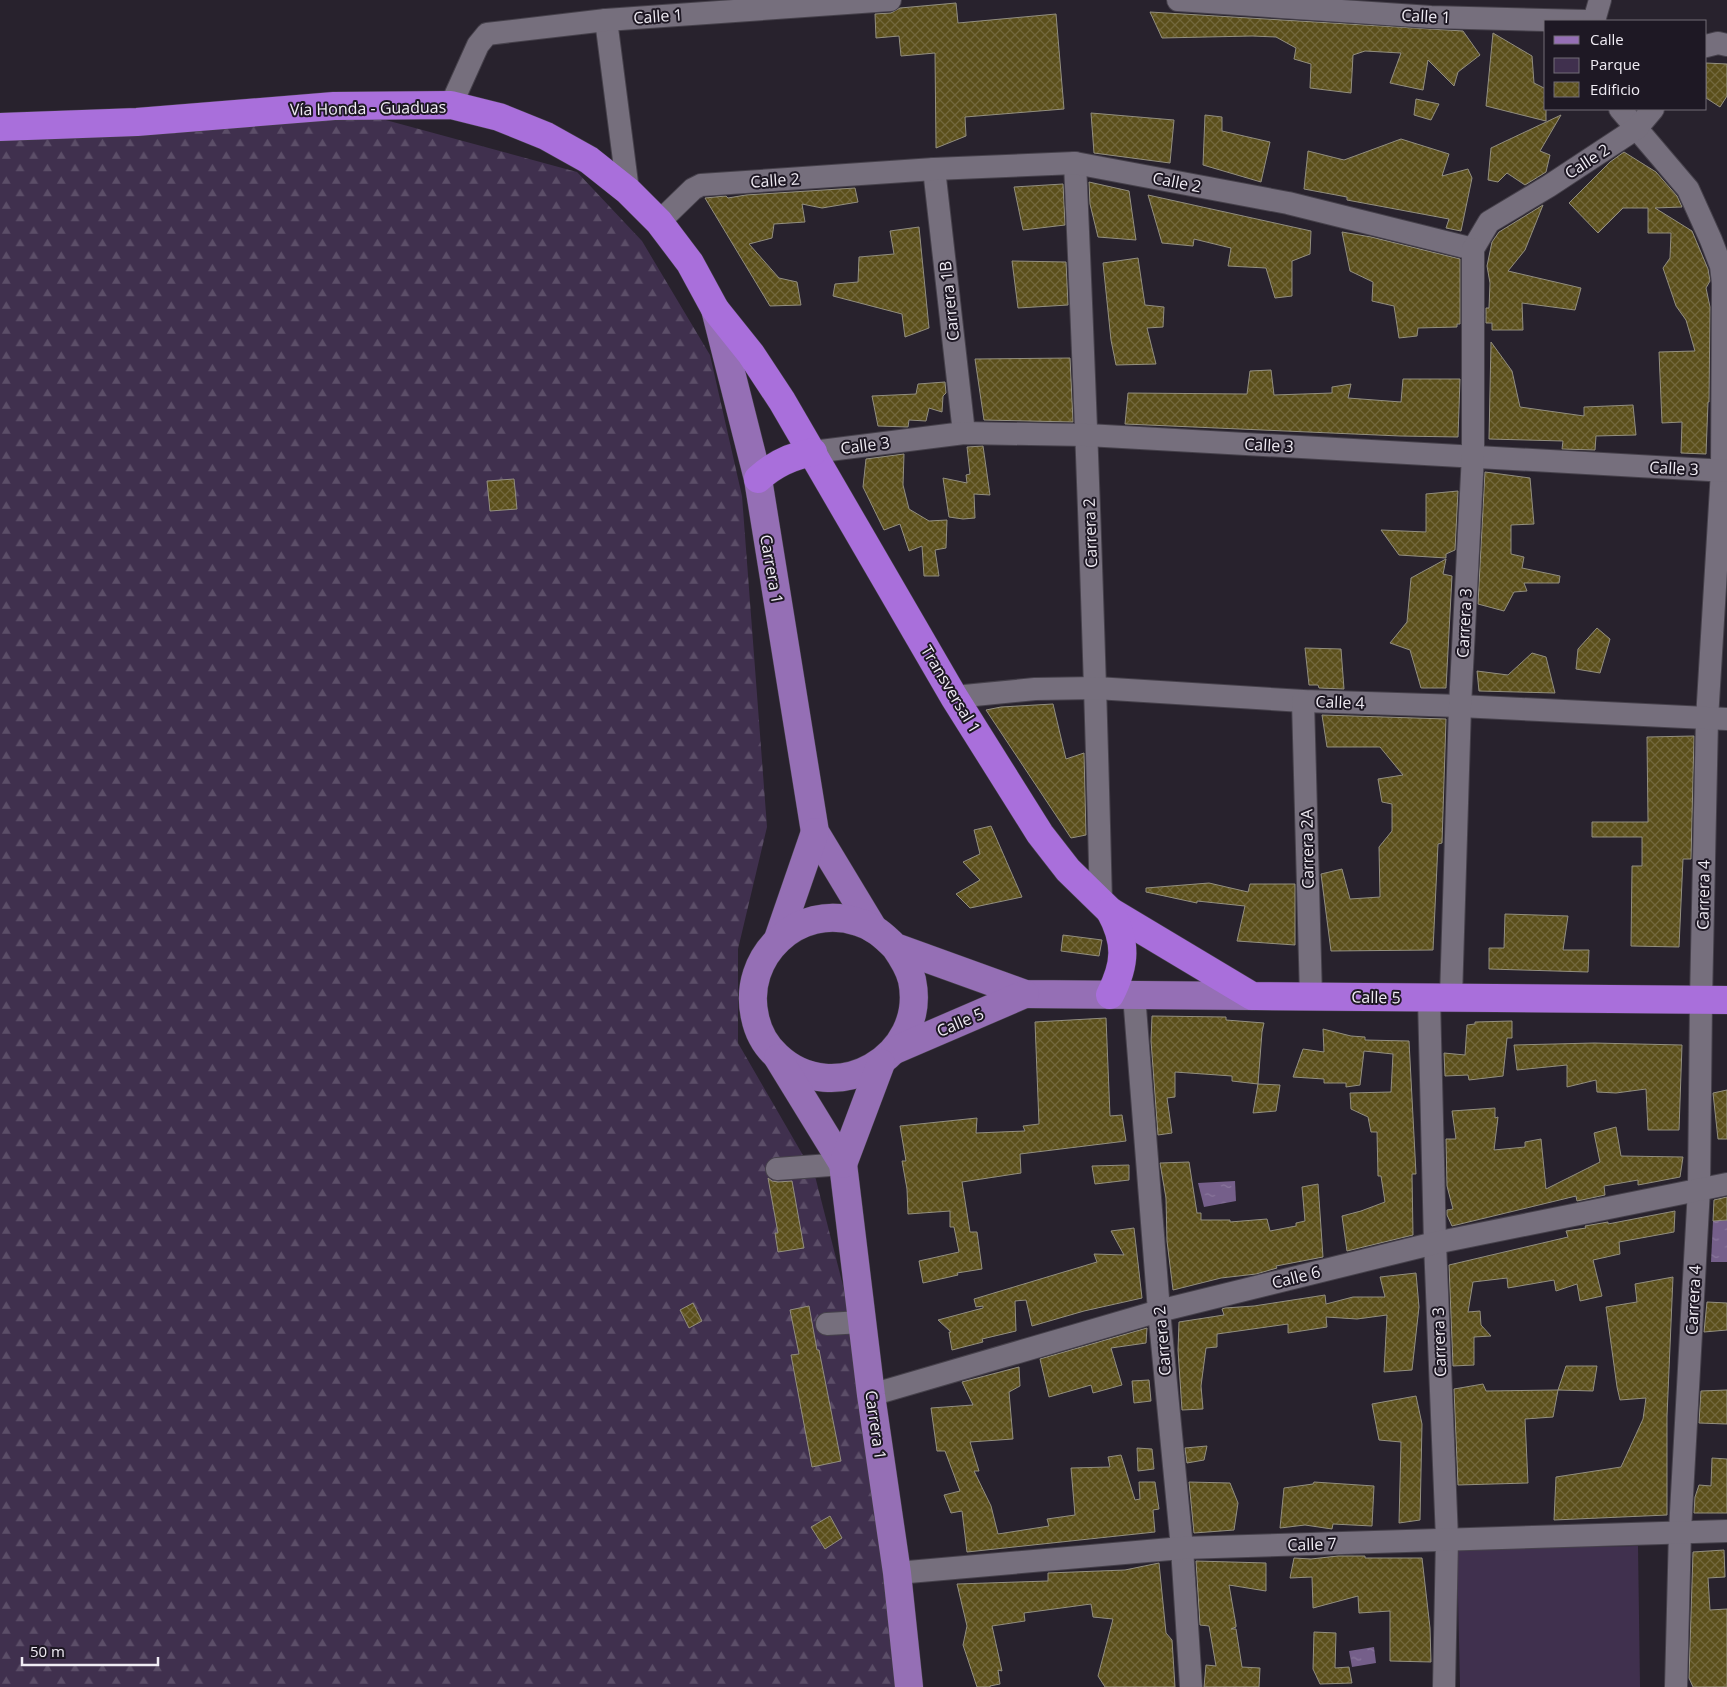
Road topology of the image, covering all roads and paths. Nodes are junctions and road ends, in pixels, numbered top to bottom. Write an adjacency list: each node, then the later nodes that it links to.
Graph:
1 (890, 0): 4 (street, Calle 1)
2 (1178, 0): 5 (street, Calle 1)
3 (1600, 0): 6 (street)
4 (606, 20): 7 (street, Calle 1); 14 (street)
5 (1546, 20)
6 (1594, 20)
7 (451, 105): 10 (highway, Vía Honda - Guaduas); 14 (highway, Vía Honda - Guaduas)
8 (1621, 110): 11 (street, Carrera 4)
9 (1652, 110): 11 (street, Calle 2)
10 (0, 127)
11 (1637, 128): 16 (street, Calle 2); 22 (street, Carrera 4)
12 (1075, 163): 13 (street, Calle 2); 16 (street, Calle 2); 19 (street, Carrera 2)
13 (934, 169): 15 (street, Calle 2); 18 (street, Carrera 1B)
14 (628, 191): 15 (highway, Vía Honda - Guaduas)
15 (659, 222): 17 (highway, Vía Honda - Guaduas)
16 (1473, 249): 21 (street, Carrera 3)
17 (715, 309): 20 (highway, Transversal 1); 23 (main road, Carrera 1)
18 (964, 433): 19 (street, Calle 3); 20 (street, Calle 3)
19 (1087, 435): 21 (street, Calle 3); 24 (street, Carrera 2)
20 (812, 452): 23 (highway); 25 (highway, Transversal 1)
21 (1473, 455): 22 (street, Calle 3); 27 (street, Carrera 3)
22 (1725, 471): 28 (street, Carrera 4)
23 (758, 479): 29 (main road, Carrera 1)
24 (1096, 688): 25 (street, Calle 4); 26 (street, Calle 4); 30 (street, Carrera 2)
25 (954, 696): 30 (highway, Transversal 1)
26 (1304, 701): 27 (street, Calle 4); 37 (street, Carrera 2A)
27 (1460, 706): 28 (street, Calle 4); 38 (street, Carrera 3)
28 (1717, 719): 39 (street, Carrera 4)
29 (815, 832): 31 (main road, Carrera 1); 32 (main road, Carrera 1)
30 (1105, 907): 35 (highway, Transversal 1); 36 (highway, Transversal 1)
31 (873, 928): 32 (main road); 33 (main road)
32 (778, 939): 40 (main road)
33 (895, 947): 34 (main road, Calle 5); 41 (main road)
34 (1025, 994): 35 (main road, Calle 5); 41 (main road, Calle 5)
35 (1122, 995): 36 (main road, Calle 5); 47 (street, Carrera 2)
36 (1252, 996): 37 (highway, Calle 5)
37 (1310, 996): 38 (highway, Calle 5)
38 (1440, 998): 39 (highway, Calle 5); 46 (street, Carrera 3)
39 (1714, 1000): 45 (street, Carrera 4)
40 (777, 1056): 41 (main road); 42 (main road, Carrera 1)
41 (888, 1056): 42 (main road, Carrera 1)
42 (842, 1164): 43 (street); 48 (main road, Carrera 1)
43 (777, 1169)
44 (1727, 1184): 45 (street, Calle 6)
45 (1699, 1189): 46 (street, Calle 6); 51 (street, Carrera 4)
46 (1435, 1243): 47 (street, Calle 6); 53 (street, Carrera 3)
47 (1159, 1311): 50 (street, Calle 6); 54 (street, Carrera 2)
48 (862, 1322): 49 (street); 50 (main road, Carrera 1)
49 (827, 1324)
50 (871, 1395): 55 (main road, Carrera 1)
51 (1680, 1531): 52 (street, Calle 7); 53 (street, Calle 7); 59 (street, Carrera 4)
52 (1727, 1531)
53 (1447, 1540): 54 (street, Calle 7); 58 (street, Carrera 3)
54 (1182, 1548): 55 (street, Calle 7); 57 (street, Carrera 2)
55 (897, 1573): 56 (main road, Carrera 1)
56 (909, 1687)
57 (1191, 1687)
58 (1444, 1687)
59 (1676, 1687)

